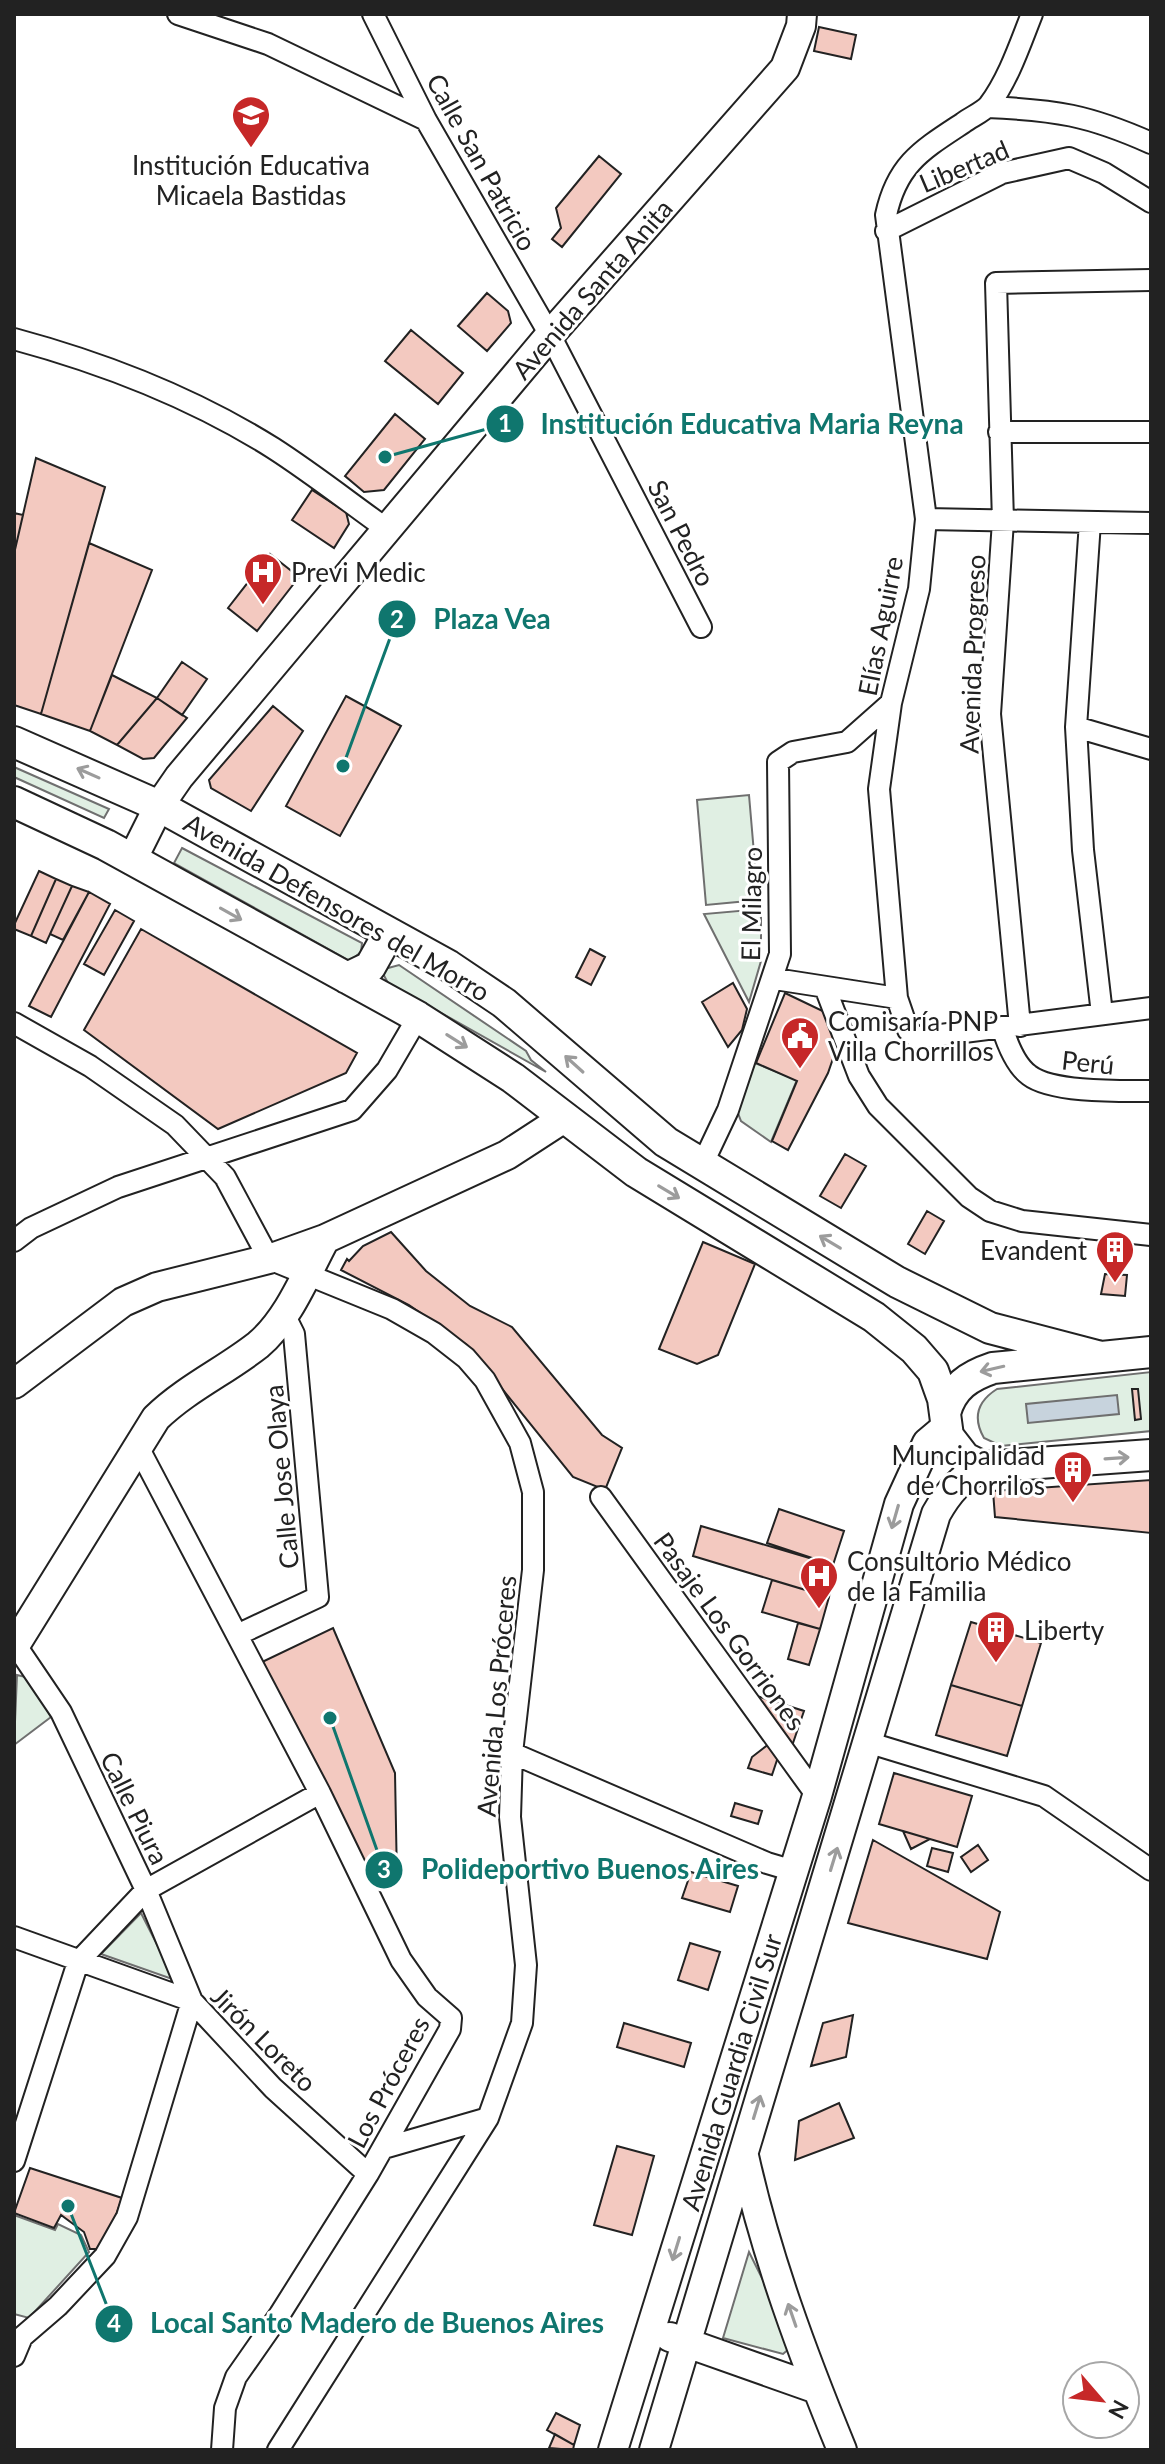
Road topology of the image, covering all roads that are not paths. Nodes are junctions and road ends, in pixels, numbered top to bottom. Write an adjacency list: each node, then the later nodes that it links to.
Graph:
1 (178, 14): 6 (street)
2 (373, 14): 6 (street, Calle San Patricio)
3 (802, 14): 11 (main road, Avenida Santa Anita)
4 (1032, 14): 5 (street)
5 (987, 107): 7 (street); 9 (street, Elías Aguirre)
6 (426, 120): 11 (street, Calle San Patricio)
7 (1151, 143)
8 (1151, 202): 9 (street, Libertad)
9 (886, 231): 15 (street, Elías Aguirre)
10 (1151, 280): 13 (street, Avenida Progreso)
11 (550, 335): 19 (main road, Avenida Santa Anita); 20 (street, San Pedro)
12 (14, 339): 19 (street)
13 (999, 432): 14 (street); 16 (street, Avenida Progreso)
14 (1151, 432)
15 (926, 519): 16 (street); 21 (street, Elías Aguirre)
16 (1003, 521): 17 (street); 37 (street, Avenida Progreso)
17 (1090, 522): 18 (street); 22 (street)
18 (1151, 523)
19 (388, 530): 26 (main road, Avenida Santa Anita)
20 (701, 627)
21 (891, 703): 30 (street, El Milagro); 32 (street, Elías Aguirre)
22 (1076, 727): 24 (street); 34 (street)
23 (14, 742): 26 (main road, Avenida Defensores del Morro, one-way to 23)
24 (1151, 749)
25 (14, 802): 27 (main road)
26 (159, 806): 27 (main road, Avenida Santa Anita); 28 (main road, Avenida Defensores del Morro)
27 (132, 860): 29 (main road, one-way to 29)
28 (389, 933): 29 (main road); 41 (main road, Avenida Defensores del Morro, one-way to 28)
29 (347, 978): 35 (main road)
30 (775, 979): 31 (street); 41 (street, El Milagro)
31 (826, 990): 32 (street); 42 (street)
32 (897, 998): 37 (street, Elías Aguirre)
33 (1151, 1008): 34 (street)
34 (1102, 1014): 37 (street)
35 (418, 1017): 39 (main road, one-way to 39); 40 (street)
36 (14, 1023): 40 (street)
37 (1011, 1026): 38 (street, Perú)
38 (1151, 1091)
39 (564, 1118): 43 (main road); 51 (main road, one-way to 51)
40 (211, 1159): 44 (street); 45 (street)
41 (702, 1165): 49 (main road, Avenida Defensores del Morro, one-way to 41)
42 (1151, 1235)
43 (325, 1239): 45 (main road); 46 (main road)
44 (14, 1241)
45 (269, 1259): 46 (street, Avenida Los Próceres); 50 (main road)
46 (307, 1273): 47 (main road); 59 (street, Avenida Los Próceres)
47 (284, 1314): 52 (main road); 56 (street, Calle Jose Olaya)
48 (1151, 1352): 49 (main road, Avenida Defensores del Morro)
49 (1097, 1356): 51 (main road, Avenida Defensores del Morro, one-way to 51)
50 (14, 1384)
51 (946, 1420): 54 (main road); 61 (main road, Avenida Guardia Civil Sur, one-way to 61)
52 (137, 1445): 56 (street, Los Próceres); 57 (main road)
53 (1151, 1455): 54 (main road, one-way to 53)
54 (983, 1467): 58 (main road, Avenida Guardia Civil Sur)
55 (601, 1497): 61 (street, Pasaje Los Gorriones)
56 (237, 1635): 60 (street, Los Próceres)
57 (15, 1645): 64 (street, Calle Piura)
58 (870, 1743): 62 (street); 70 (main road, Avenida Guardia Civil Sur, one-way to 58)
59 (512, 1753): 63 (street); 68 (street, Avenida Los Próceres)
60 (320, 1793): 64 (street); 69 (street, Los Próceres)
61 (817, 1796): 63 (main road, Avenida Guardia Civil Sur)
62 (1151, 1870)
63 (794, 1871): 73 (main road, Avenida Guardia Civil Sur, one-way to 73)
64 (146, 1890): 66 (street); 67 (street, Calle Piura)
65 (14, 1937): 66 (street, Jirón Loreto)
66 (78, 1962): 67 (street, Jirón Loreto); 71 (street)
67 (192, 2001): 72 (street, Jirón Loreto); 74 (street)
68 (488, 2118): 69 (street); 78 (street, Avenida Los Próceres)
69 (384, 2148): 72 (street, Los Próceres)
70 (743, 2151): 75 (main road, Avenida Guardia Civil Sur); 76 (main road, one-way to 70)
71 (14, 2161)
72 (368, 2174): 77 (street, Los Próceres)
73 (650, 2330): 75 (main road); 79 (main road, Avenida Guardia Civil Sur)
74 (17, 2342)
75 (686, 2342): 76 (main road); 80 (main road, Avenida Guardia Civil Sur)
76 (817, 2389): 81 (main road)
77 (222, 2450)
78 (278, 2450)
79 (613, 2450)
80 (654, 2450)
81 (842, 2450)

